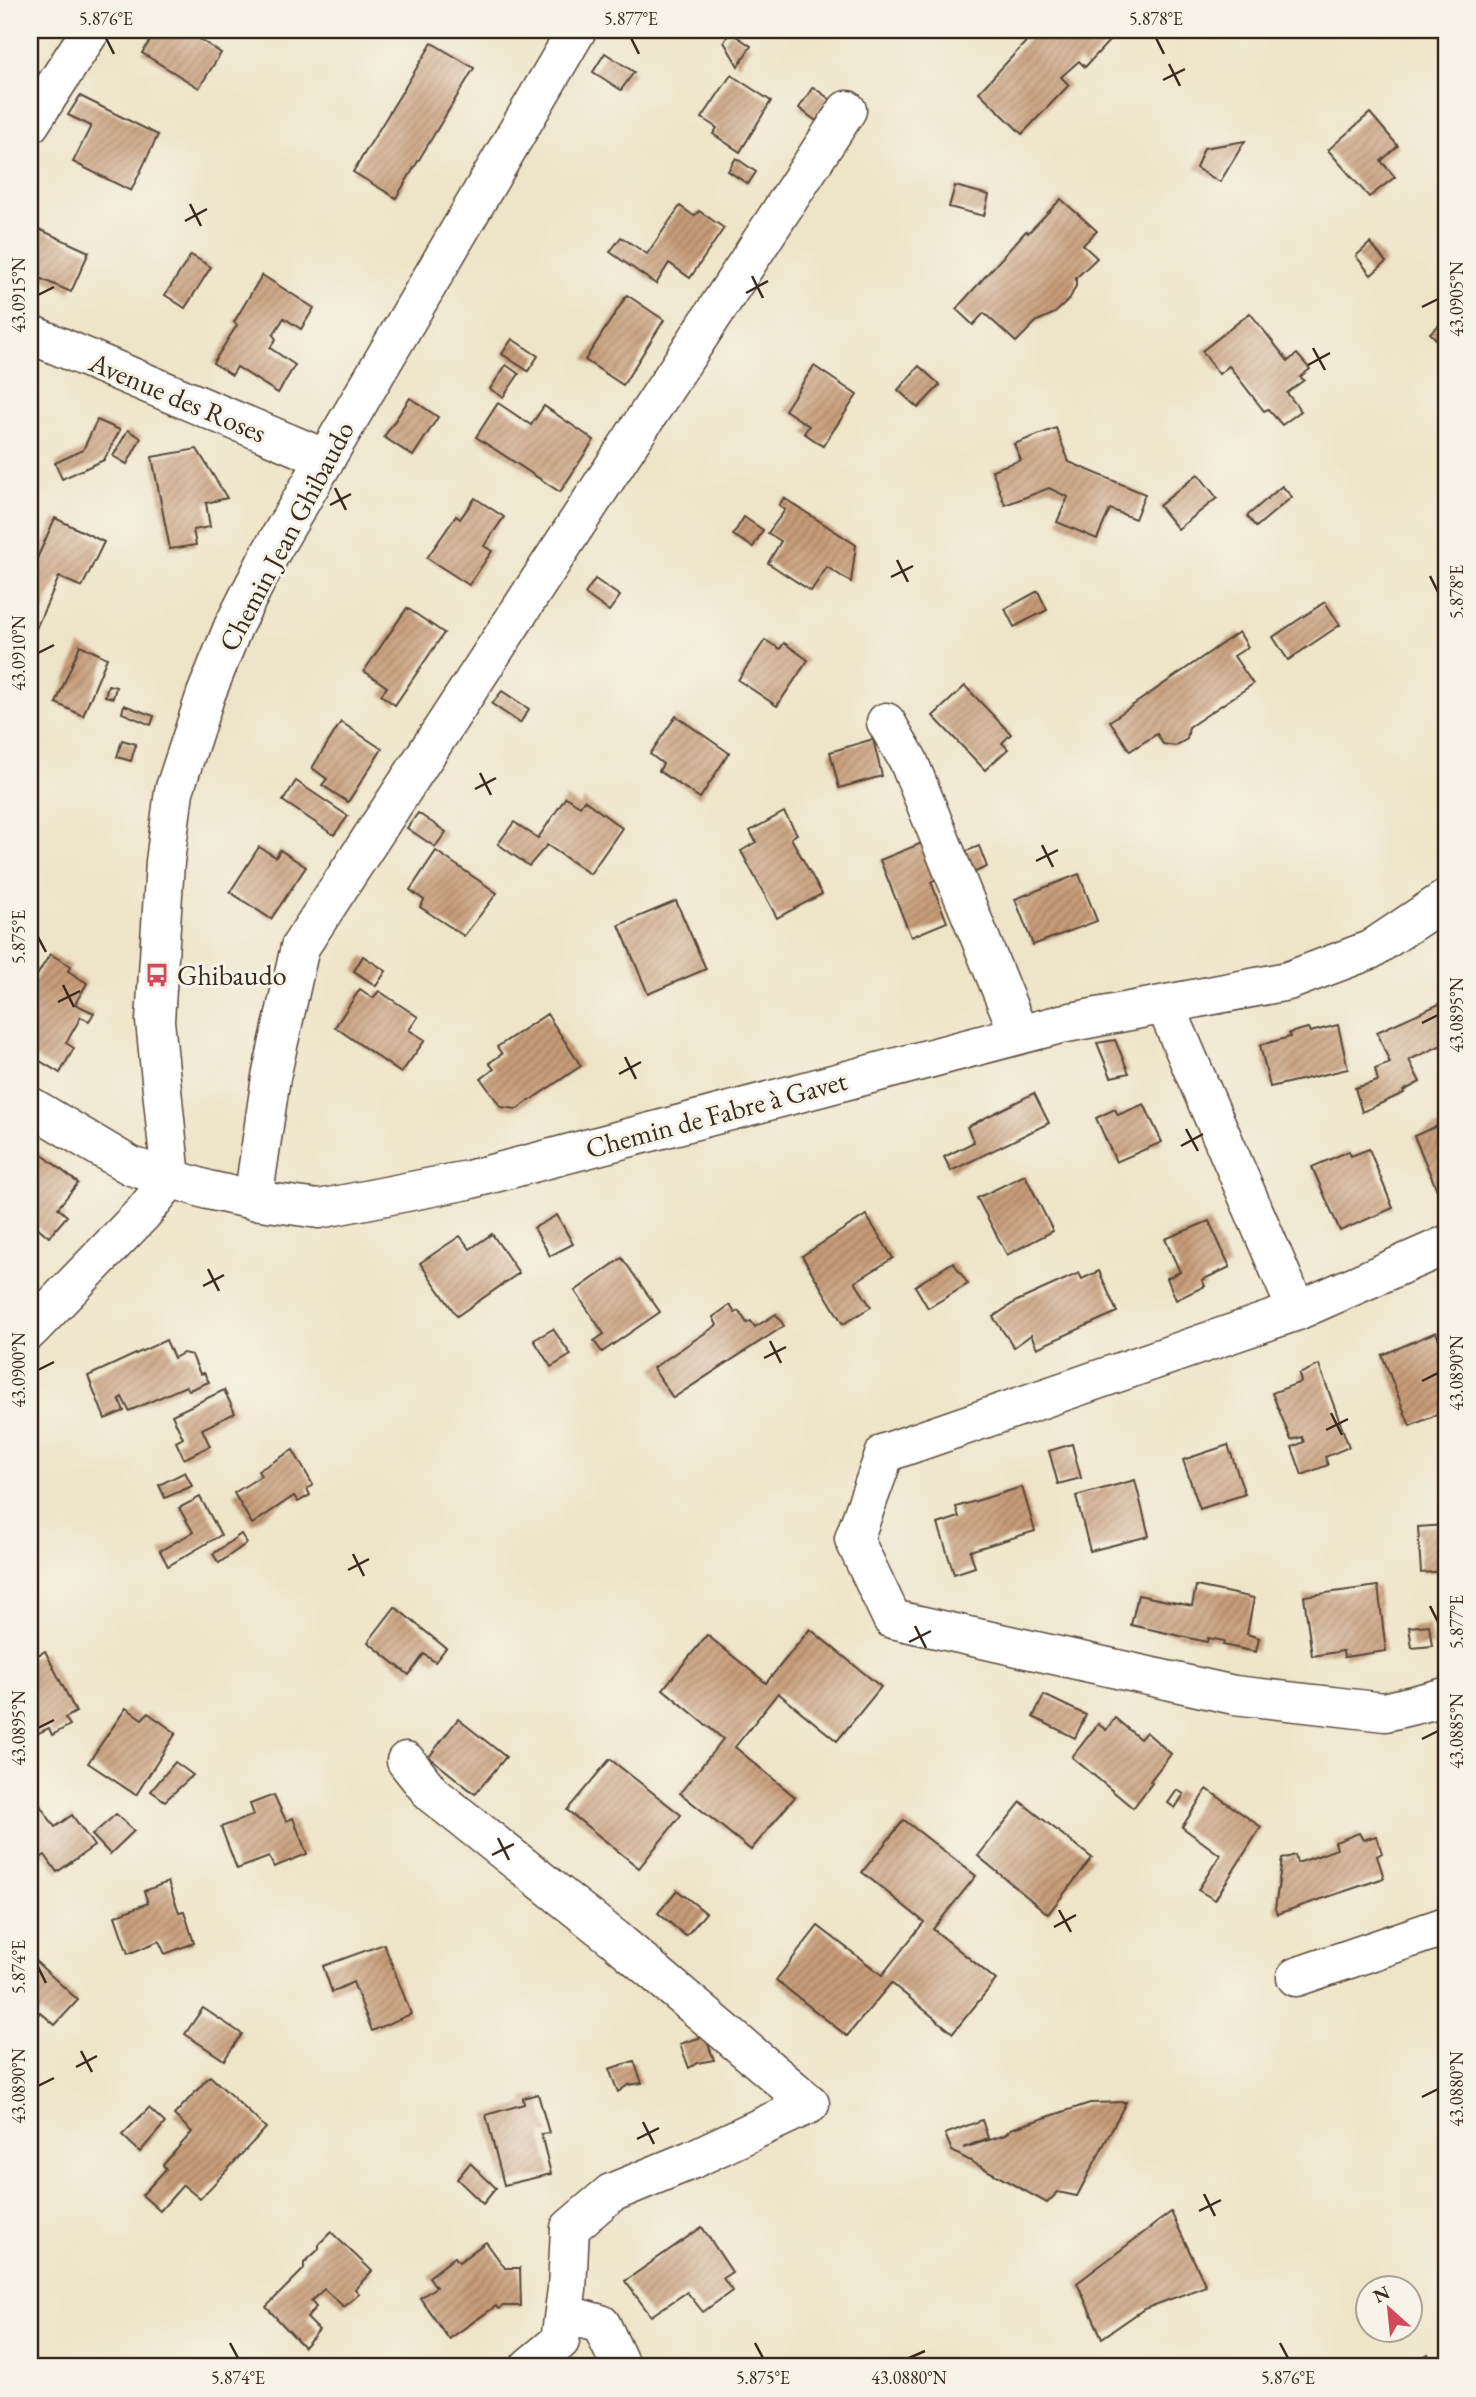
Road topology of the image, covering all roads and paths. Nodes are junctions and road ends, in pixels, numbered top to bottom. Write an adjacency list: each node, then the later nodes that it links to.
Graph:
1 (90, 30): 4 (street)
2 (577, 30): 6 (street, Chemin Jean Ghibaudo)
3 (847, 110): 13 (street)
4 (30, 124)
5 (30, 334): 6 (street, Avenue des Roses)
6 (326, 459): 12 (street, Chemin Jean Ghibaudo)
7 (886, 722): 10 (street)
8 (1446, 899): 9 (street, Chemin de Fabre à Gavet)
9 (1165, 1005): 10 (street, Chemin de Fabre à Gavet); 15 (street)
10 (1019, 1034): 13 (street, Chemin de Fabre à Gavet)
11 (30, 1106): 12 (street, Chemin de Fabre à Gavet)
12 (171, 1178): 13 (street, Chemin de Fabre à Gavet); 16 (street)
13 (253, 1200)
14 (1446, 1245): 15 (street)
15 (1297, 1311): 17 (street)
16 (30, 1330)
17 (1446, 1697)
18 (406, 1761): 21 (street)
19 (1446, 1926): 20 (street)
20 (1296, 1977)
21 (564, 2314): 22 (street); 23 (street)
22 (528, 2367)
23 (621, 2367)

